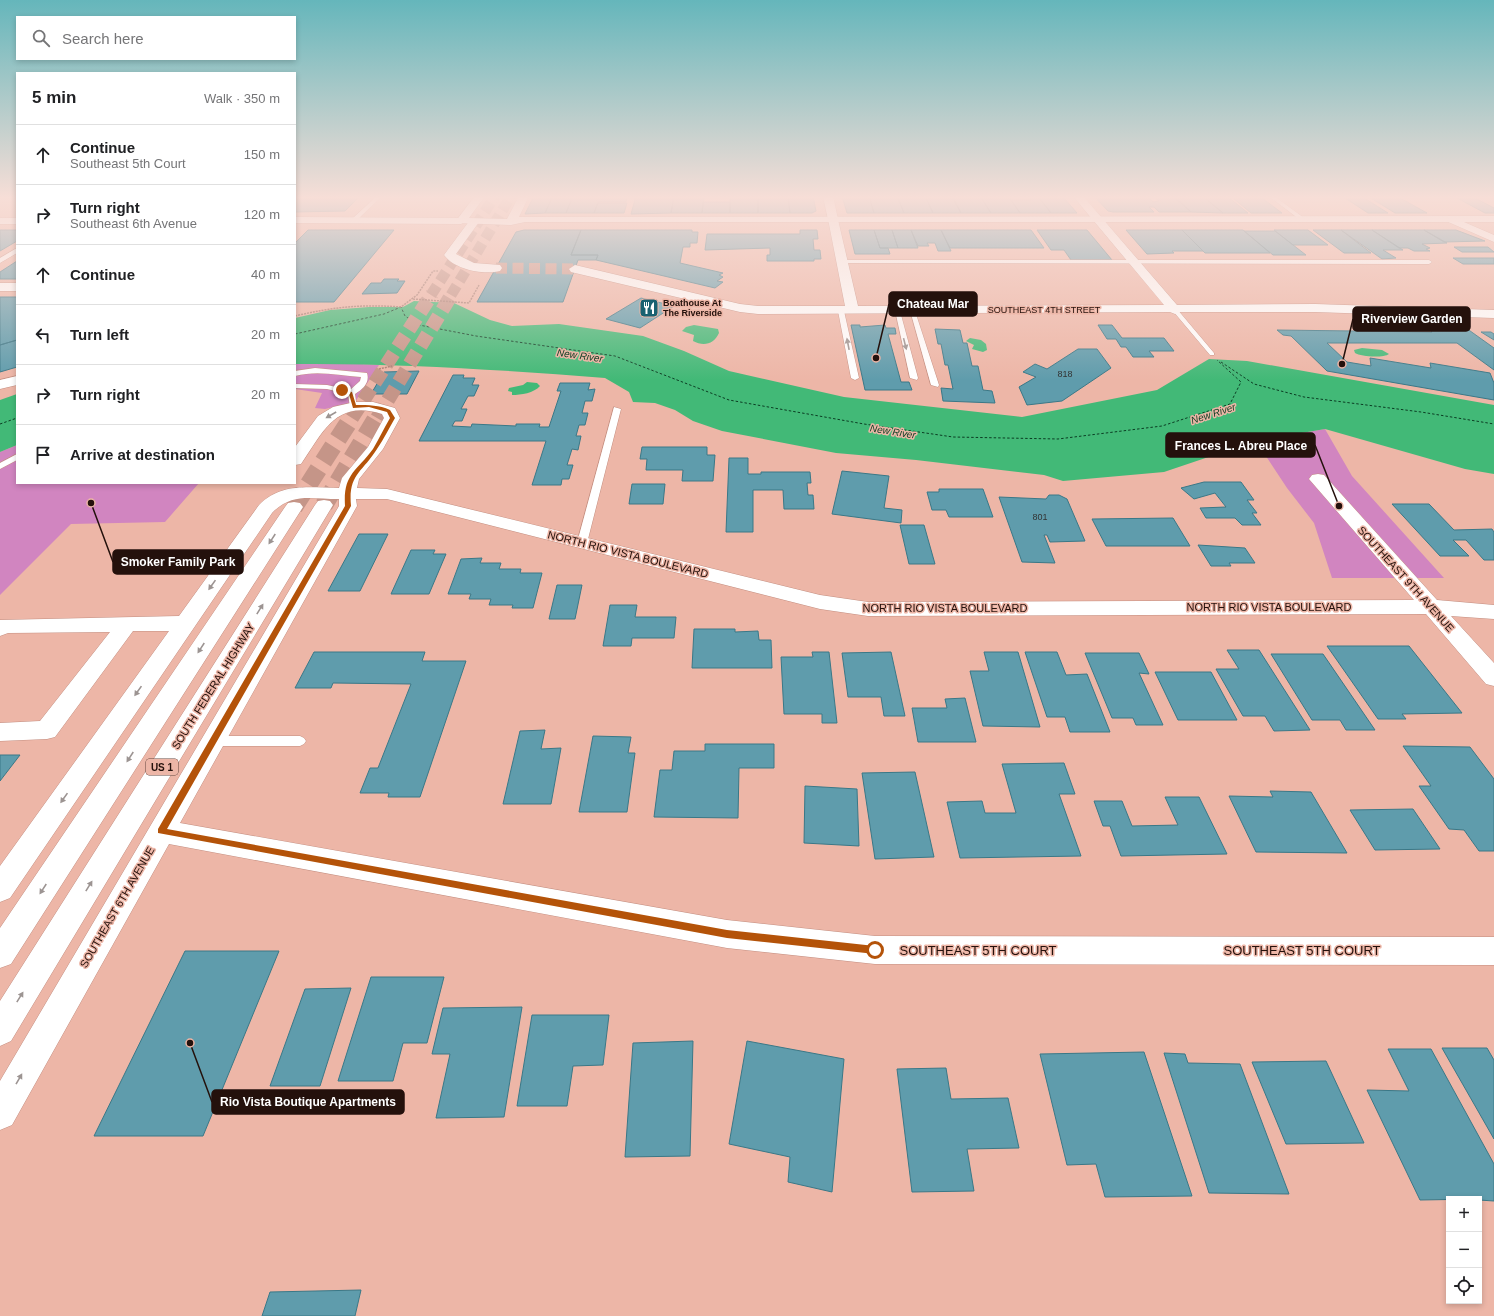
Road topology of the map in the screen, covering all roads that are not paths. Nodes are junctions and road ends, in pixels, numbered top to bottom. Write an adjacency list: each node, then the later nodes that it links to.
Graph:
1 (453, 257): 7 (street)
2 (841, 257): 4 (street)
3 (1130, 257): 5 (street)
4 (842, 262): 5 (lane); 12 (street)
5 (1134, 262): 6 (lane); 11 (street)
6 (1428, 262)
7 (496, 268)
8 (575, 269): 12 (street, SOUTHEAST 4TH STREET)
9 (16, 286): 10 (street)
10 (0, 287)
11 (1175, 310): 14 (street, SOUTHEAST 4TH STREET); 15 (street, SOUTHEAST 4TH STREET); 16 (lane)
12 (847, 311): 13 (street, SOUTHEAST 4TH STREET); 18 (lane, one-way to 12)
13 (897, 311): 14 (street, SOUTHEAST 4TH STREET); 19 (lane, one-way to 19)
14 (912, 311): 22 (lane)
15 (1494, 314)
16 (1212, 354)
17 (296, 374): 24 (lane)
18 (855, 378)
19 (914, 378)
20 (16, 380): 21 (street)
21 (0, 385)
22 (935, 385)
23 (296, 386): 24 (lane)
24 (353, 400): 27 (street, one-way to 27); 31 (street, SOUTHEAST 6TH AVENUE)
25 (617, 409): 33 (lane)
26 (16, 458): 28 (lane)
27 (296, 459)
28 (0, 466)
29 (1318, 479): 34 (street, SOUTHEAST 9TH AVENUE)
30 (293, 492): 31 (street, NORTH RIO VISTA BOULEVARD); 36 (street, one-way to 36); 46 (street, US 1, one-way to 46)
31 (347, 492): 33 (street, NORTH RIO VISTA BOULEVARD); 42 (street, SOUTHEAST 6TH AVENUE)
32 (324, 505): 47 (street, SOUTH FEDERAL HIGHWAY / US 1, one-way to 32)
33 (582, 543): 34 (street, NORTH RIO VISTA BOULEVARD)
34 (1431, 607): 35 (street, NORTH RIO VISTA BOULEVARD); 39 (street, SOUTHEAST 9TH AVENUE)
35 (1494, 612)
36 (186, 623): 37 (street); 44 (street, one-way to 44)
37 (127, 624): 38 (street); 40 (street)
38 (0, 629)
39 (1494, 678)
40 (0, 732)
41 (300, 740): 42 (lane)
42 (213, 741): 43 (street, SOUTHEAST 6TH AVENUE)
43 (161, 831): 45 (street, SOUTHEAST 5TH COURT); 48 (street, SOUTHEAST 6TH AVENUE, one-way to 43)
44 (0, 889)
45 (1494, 951)
46 (0, 954)
47 (0, 1030)
48 (0, 1113)

